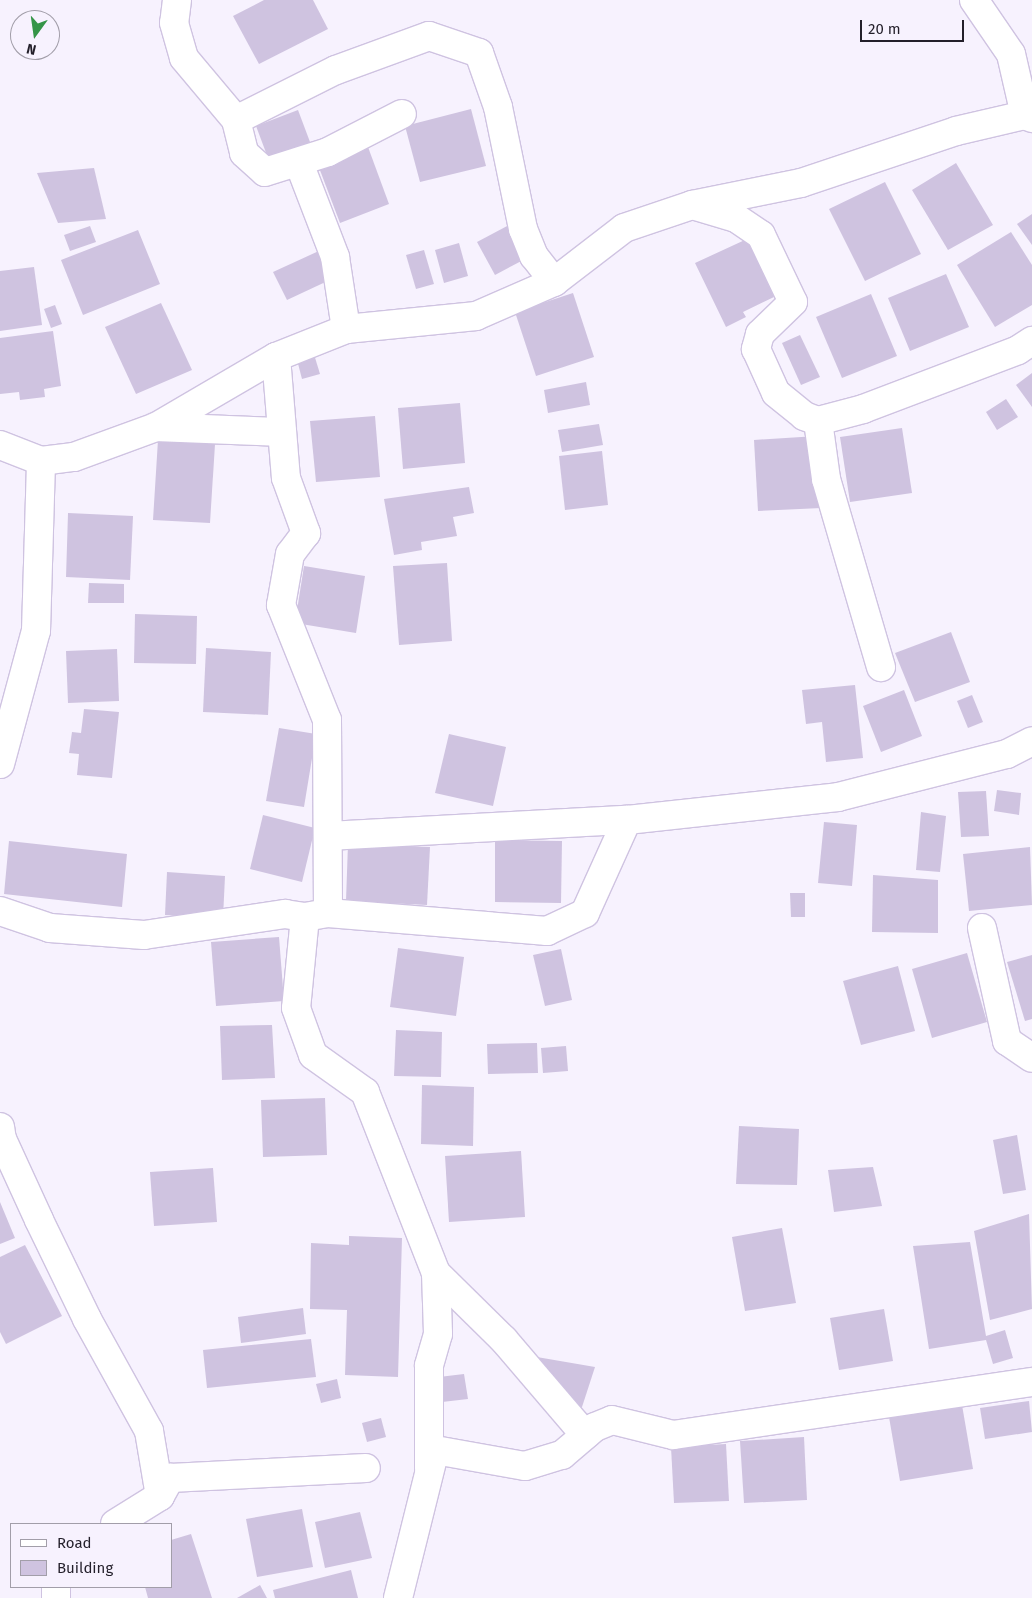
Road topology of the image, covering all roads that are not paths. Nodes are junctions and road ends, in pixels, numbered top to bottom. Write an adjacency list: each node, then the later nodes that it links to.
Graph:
1 (177, 0): 5 (street)
2 (974, 0): 4 (street)
3 (402, 114): 6 (street)
4 (1028, 116): 7 (street)
5 (236, 120): 6 (street); 8 (street)
6 (299, 163): 9 (street)
7 (692, 205): 8 (street); 12 (street)
8 (554, 282): 9 (street)
9 (346, 329): 11 (street)
10 (1032, 341): 12 (street)
11 (276, 357): 13 (street); 14 (street)
12 (818, 421): 17 (street)
13 (156, 427): 14 (street); 16 (street)
14 (282, 432): 21 (street)
15 (0, 445): 16 (street)
16 (41, 461): 19 (street)
17 (881, 667)
18 (1032, 741): 20 (street)
19 (0, 764)
20 (627, 820): 21 (street); 23 (street)
21 (328, 836): 23 (street)
22 (0, 911): 23 (street)
23 (316, 915): 27 (street)
24 (982, 928): 25 (street)
25 (1032, 1058)
26 (0, 1127): 32 (street)
27 (436, 1273): 29 (street); 31 (street)
28 (1032, 1382): 29 (street)
29 (586, 1435): 31 (street)
30 (366, 1468): 32 (street)
31 (429, 1474): 34 (street)
32 (160, 1496): 33 (street)
33 (117, 1523)
34 (398, 1598)

